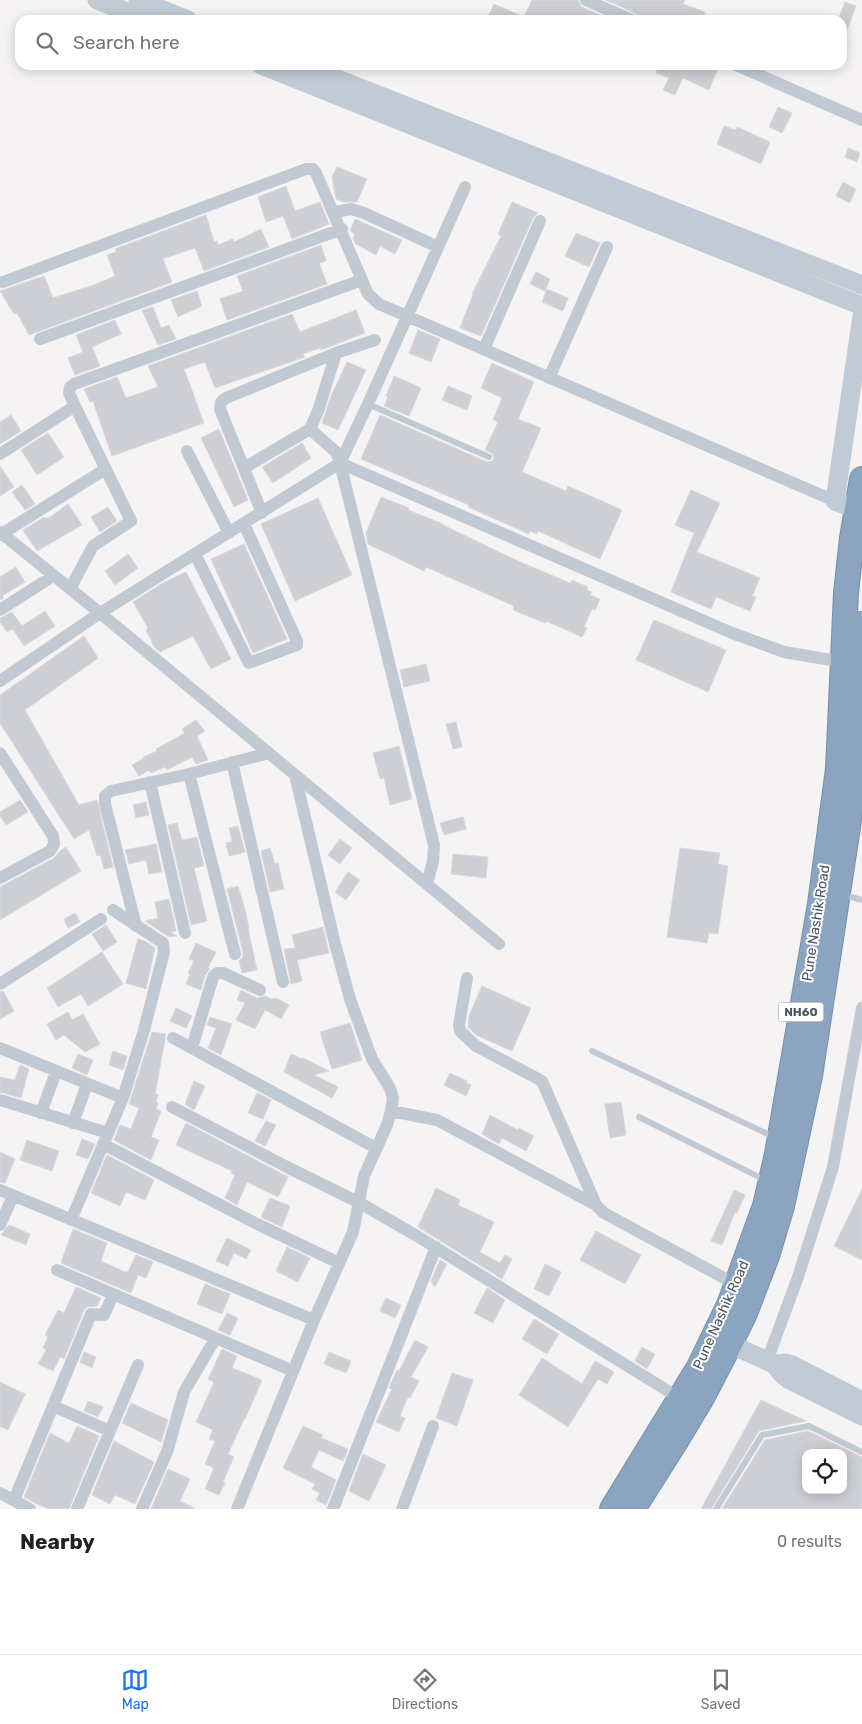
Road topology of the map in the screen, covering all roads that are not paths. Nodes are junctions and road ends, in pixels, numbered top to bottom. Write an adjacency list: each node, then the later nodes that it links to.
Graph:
1 (97, 0): 4 (street)
2 (138, 0): 5 (street)
3 (586, 0): 6 (street)
4 (134, 15)
5 (176, 15)
6 (620, 15)
7 (273, 70): 20 (street)
8 (315, 70): 19 (street)
9 (747, 70): 10 (street)
10 (862, 120)
11 (464, 188): 15 (street)
12 (334, 212): 14 (street); 15 (street); 18 (street)
13 (540, 221): 25 (street)
14 (342, 229): 17 (street); 23 (street)
15 (438, 247): 21 (street)
16 (606, 247): 27 (street)
17 (362, 280): 21 (street); 29 (street)
18 (3, 282)
19 (862, 285)
20 (862, 306)
21 (407, 316): 25 (street); 28 (street)
22 (862, 316): 38 (street)
23 (40, 338)
24 (376, 340): 26 (street)
25 (484, 349): 27 (street)
26 (336, 353): 30 (street); 35 (street)
27 (549, 378): 38 (street)
28 (368, 404): 33 (lane); 34 (street)
29 (75, 406): 32 (street); 36 (street)
30 (310, 429): 34 (street); 35 (street)
31 (187, 451): 41 (street)
32 (0, 454)
33 (489, 457)
34 (340, 464): 39 (street); 49 (street); 58 (street)
35 (244, 468): 39 (street)
36 (104, 470): 42 (street); 45 (street)
37 (862, 479): 38 (highway, Pune Nashik Road / NH60)
38 (845, 505): 49 (highway, Pune Nashik Road / NH60)
39 (262, 513): 40 (street)
40 (244, 524): 41 (street); 43 (street)
41 (229, 533): 43 (street)
42 (1, 534): 44 (street)
43 (195, 554): 47 (street)
44 (53, 576): 45 (street); 46 (street)
45 (70, 589): 47 (street)
46 (0, 610)
47 (100, 613): 50 (street); 52 (street)
48 (862, 624): 59 (highway, Pune Nashik Road / NH60)
49 (843, 662): 87 (highway, Pune Nashik Road / NH60)
50 (0, 681)
51 (0, 753): 57 (street)
52 (269, 753): 53 (street); 55 (street)
53 (232, 762): 54 (street); 68 (street)
54 (189, 774): 56 (street); 66 (street)
55 (295, 775): 58 (street); 82 (street)
56 (150, 782): 63 (street); 64 (street)
57 (0, 878)
58 (427, 883): 65 (street)
59 (838, 893): 60 (lane); 103 (highway, Pune Nashik Road / NH60)
60 (862, 900)
61 (113, 910): 63 (street)
62 (101, 919): 69 (street)
63 (136, 926): 79 (street)
64 (185, 933)
65 (499, 944)
66 (235, 954)
67 (467, 978): 93 (street)
68 (283, 982)
69 (0, 984)
70 (260, 990): 75 (street)
71 (862, 1008): 72 (street)
72 (861, 1022): 104 (street)
73 (173, 1038): 75 (street)
74 (0, 1048): 77 (street)
75 (192, 1048): 88 (street)
76 (592, 1051): 87 (lane)
77 (56, 1072): 78 (street); 83 (street)
78 (87, 1084): 79 (street); 85 (street)
79 (123, 1098): 86 (street)
80 (0, 1100): 83 (street)
81 (172, 1107): 92 (street)
82 (391, 1111): 88 (street); 93 (street)
83 (41, 1113): 85 (street)
84 (639, 1116): 89 (lane)
85 (73, 1123): 86 (street)
86 (106, 1138): 94 (street); 97 (street)
87 (780, 1140): 89 (highway, Pune Nashik Road / NH60)
88 (376, 1148): 92 (street)
89 (771, 1182): 99 (highway, Pune Nashik Road / NH60)
90 (0, 1190): 91 (street)
91 (13, 1196): 94 (street); 95 (street)
92 (360, 1203): 96 (street); 97 (street)
93 (596, 1205): 99 (street)
94 (72, 1220): 101 (street)
95 (0, 1225)
96 (436, 1247): 107 (street); 120 (street)
97 (339, 1263): 101 (street)
98 (57, 1270): 100 (street)
99 (737, 1285): 107 (highway, Pune Nashik Road / NH60)
100 (113, 1295): 102 (street); 109 (street)
101 (314, 1320): 106 (street)
102 (215, 1339): 106 (street); 118 (street)
103 (730, 1344): 104 (street); 123 (highway, Pune Nashik Road / NH60)
104 (770, 1362): 108 (street); 110 (street)
105 (138, 1365): 112 (street)
106 (293, 1371): 119 (street)
107 (681, 1399): 122 (highway, Pune Nashik Road / NH60)
108 (862, 1400)
109 (53, 1406): 112 (street); 115 (street)
110 (862, 1416)
111 (433, 1426): 121 (street)
112 (110, 1431): 117 (street)
113 (862, 1452): 124 (lane)
114 (0, 1493): 115 (street)
115 (14, 1500): 116 (street)
116 (30, 1509)
117 (77, 1509)
118 (142, 1509)
119 (237, 1509)
120 (334, 1509)
121 (402, 1509)
122 (612, 1509)
123 (633, 1509)
124 (716, 1509)

